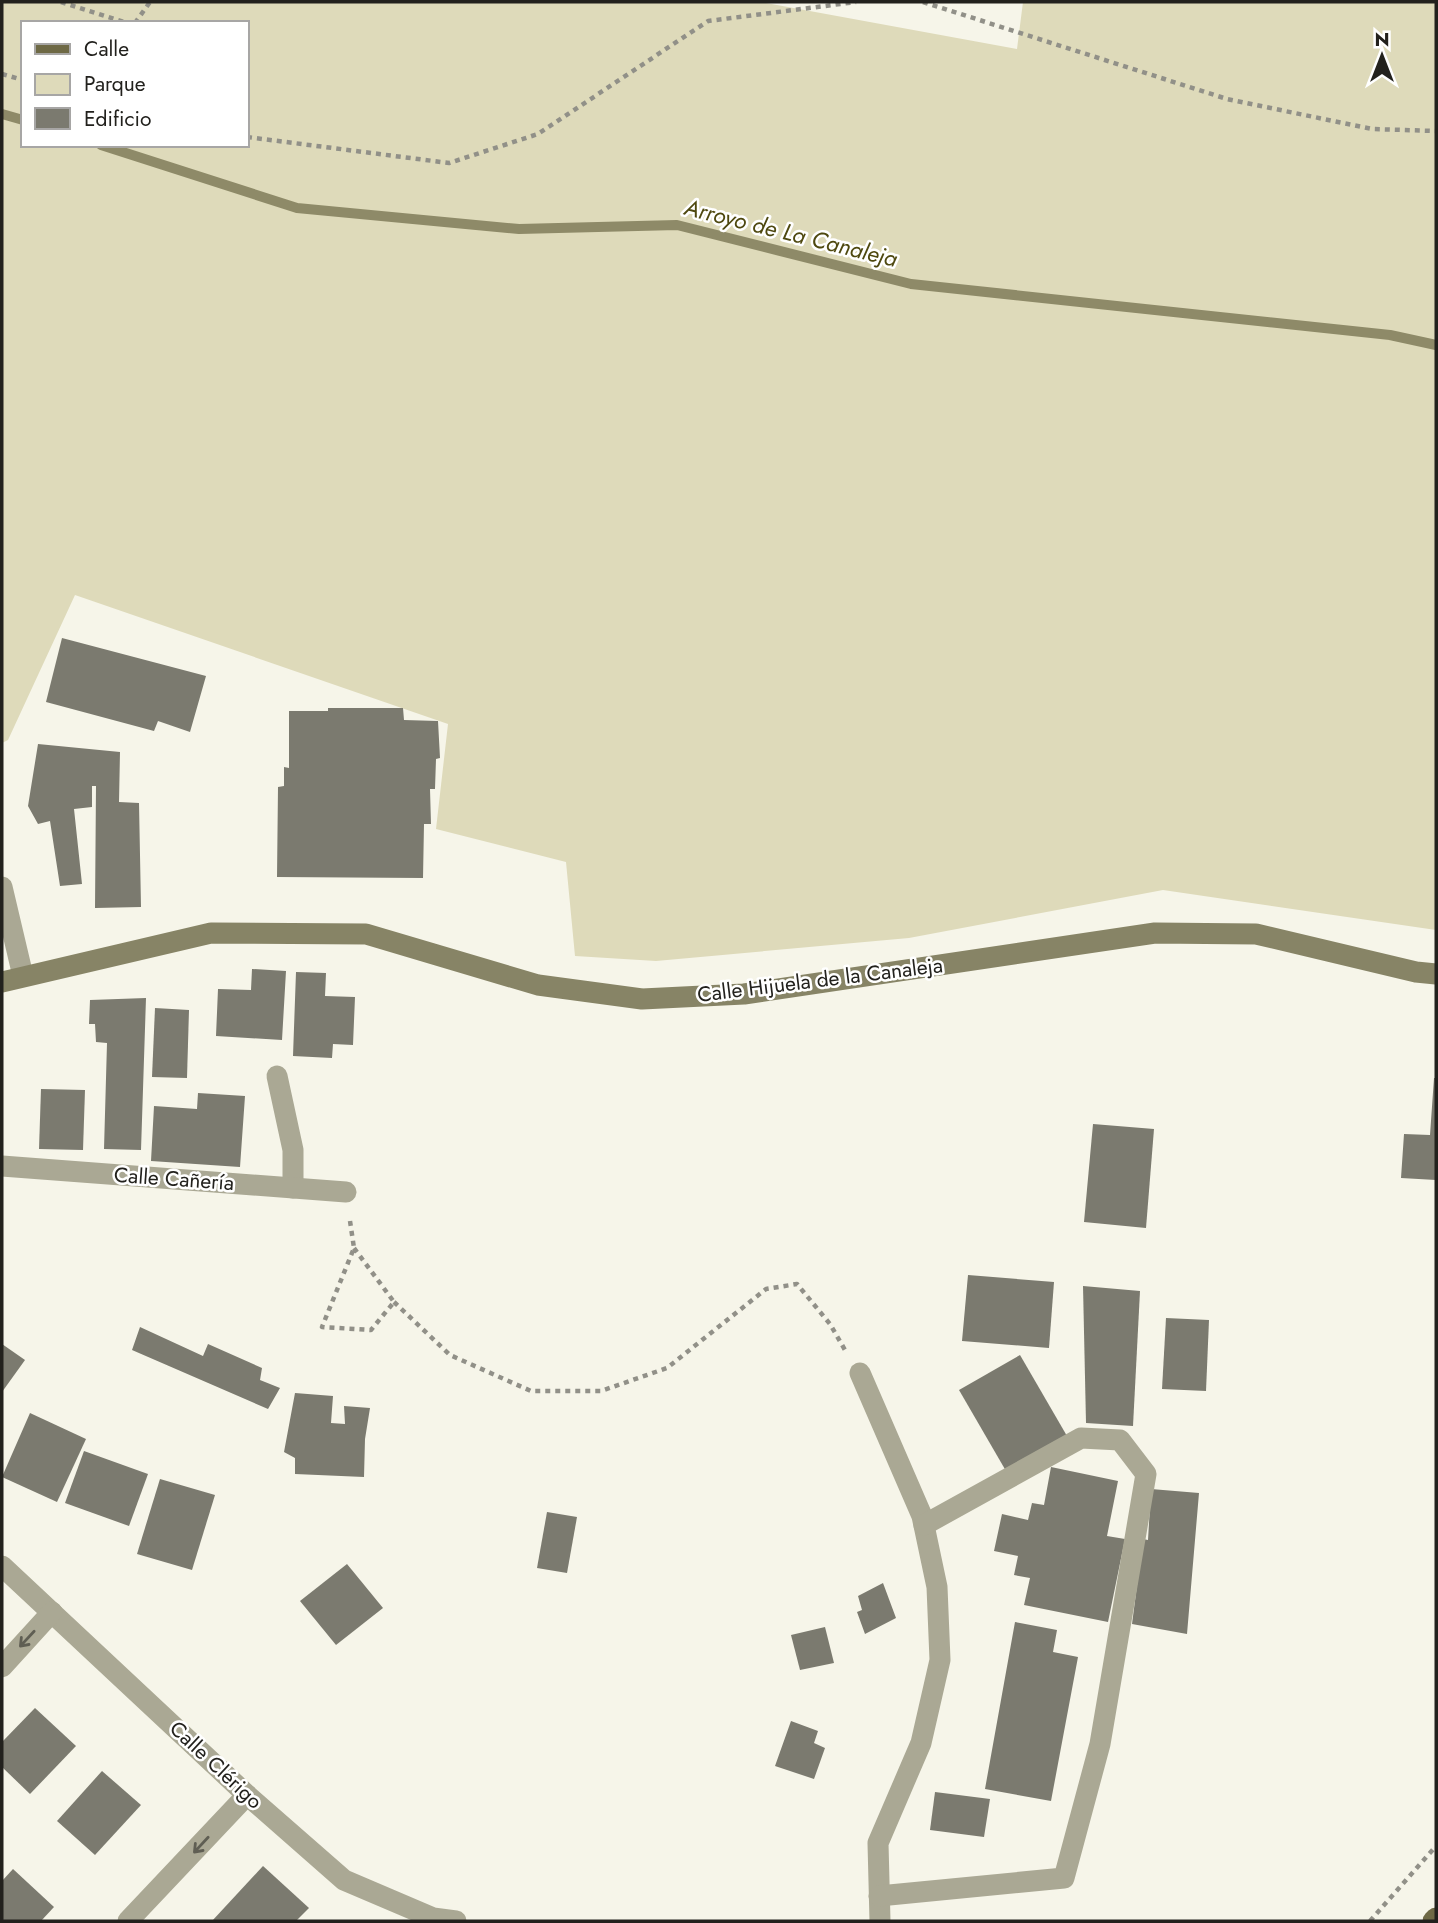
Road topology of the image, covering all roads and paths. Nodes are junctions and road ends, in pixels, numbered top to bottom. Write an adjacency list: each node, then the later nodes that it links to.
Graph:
1 (61, 2): 5 (path)
2 (149, 2): 6 (path)
3 (856, 2): 10 (path)
4 (923, 2): 9 (path)
5 (121, 21)
6 (136, 21)
7 (2, 74): 8 (path)
8 (21, 79)
9 (1436, 131)
10 (248, 137)
11 (2, 887): 13 (street)
12 (1436, 974): 13 (street, Calle Hijuela de la Canaleja)
13 (23, 976): 14 (street, Calle Hijuela de la Canaleja)
14 (2, 982)
15 (278, 1076): 17 (street)
16 (2, 1166): 17 (street, Calle Cañería)
17 (293, 1188): 18 (street, Calle Cañería)
18 (346, 1192): 19 (path)
19 (354, 1248): 20 (path); 20 (path)
20 (394, 1302): 21 (path)
21 (860, 1373): 22 (street)
22 (924, 1525): 28 (street); 28 (street)
23 (2, 1566): 24 (street, Calle Clérigo)
24 (52, 1612): 25 (street, one-way to 25); 26 (street, Calle Clérigo)
25 (2, 1667)
26 (247, 1795): 29 (street, one-way to 29); 30 (street, Calle Clérigo)
27 (1436, 1846): 32 (path)
28 (879, 1896): 31 (street)
29 (128, 1921)
30 (456, 1921)
31 (880, 1921)
32 (1370, 1921)

